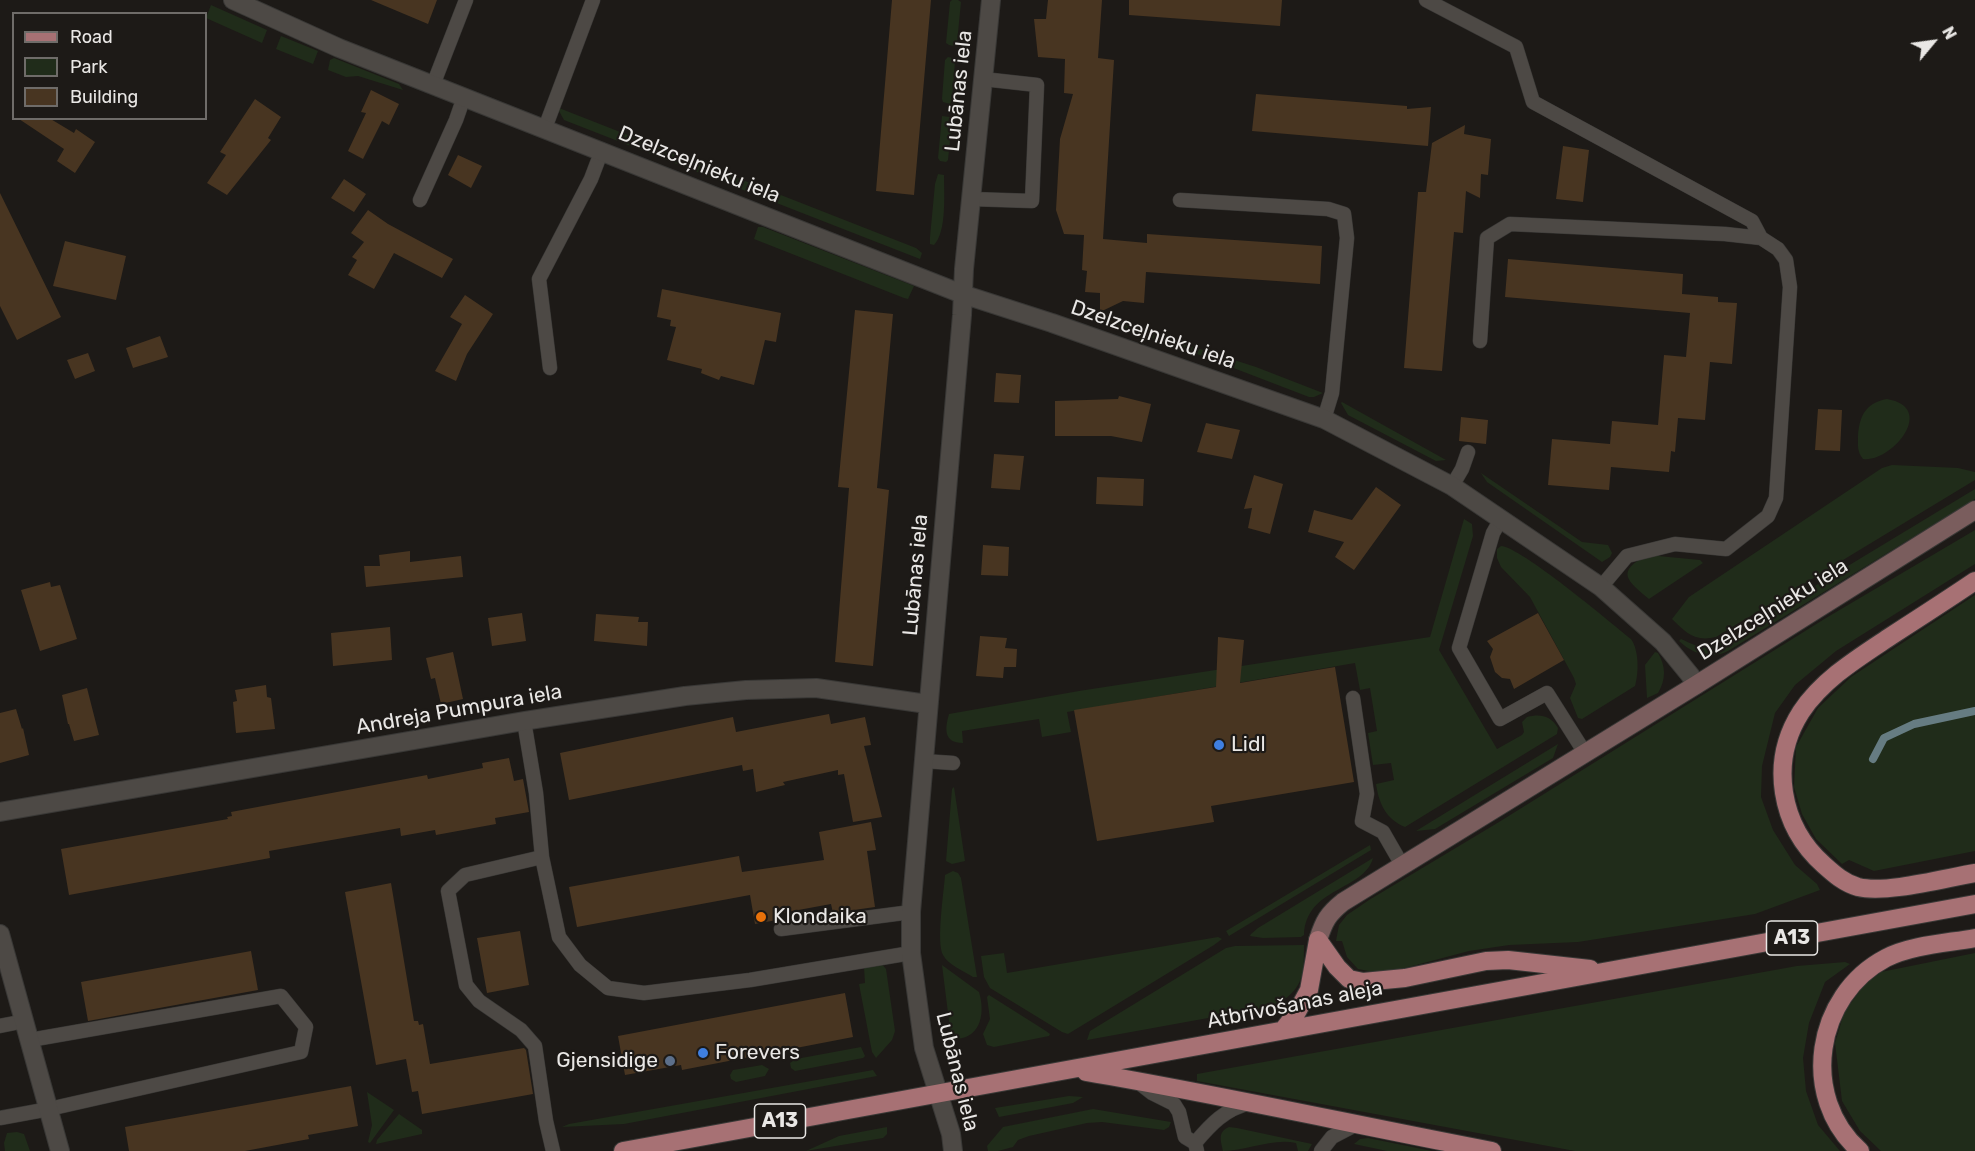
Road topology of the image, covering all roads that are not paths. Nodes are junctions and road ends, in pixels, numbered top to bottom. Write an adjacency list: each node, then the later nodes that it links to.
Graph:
1 (233, 0): 7 (street, Dzelzceļnieku iela)
2 (466, 0): 7 (lane)
3 (593, 0): 9 (lane)
4 (991, 0): 6 (street, Lubānas iela)
5 (1426, 0): 14 (lane)
6 (983, 79): 12 (street, Lubānas iela); 12 (lane)
7 (434, 85): 8 (street, Dzelzceļnieku iela)
8 (464, 97): 9 (street, Dzelzceļnieku iela); 11 (lane)
9 (545, 128): 10 (street, Dzelzceļnieku iela)
10 (602, 150): 15 (street, Dzelzceļnieku iela); 17 (lane)
11 (420, 200)
12 (971, 200): 15 (street, Lubānas iela)
13 (1180, 200): 18 (lane)
14 (1761, 238): 16 (lane); 24 (lane)
15 (963, 294): 18 (street, Dzelzceļnieku iela); 27 (street, Lubānas iela)
16 (1480, 341)
17 (550, 368)
18 (1324, 419): 20 (street, Dzelzceļnieku iela)
19 (1468, 452): 20 (lane)
20 (1452, 486): 22 (street, Dzelzceļnieku iela)
21 (1975, 510): 25 (main road, Dzelzceļnieku iela)
22 (1501, 519): 24 (street, Dzelzceļnieku iela); 29 (lane)
23 (1975, 581): 35 (main road)
24 (1601, 587): 25 (street, Dzelzceļnieku iela)
25 (1696, 685): 29 (main road)
26 (1353, 698): 34 (lane)
27 (927, 704): 28 (street, Andreja Pumpura iela); 30 (street, Lubānas iela)
28 (524, 721): 32 (street, Andreja Pumpura iela); 33 (lane)
29 (1585, 753): 34 (main road)
30 (923, 761): 31 (lane); 37 (street, Lubānas iela)
31 (953, 763)
32 (0, 812)
33 (542, 857): 42 (lane); 57 (lane)
34 (1402, 865): 41 (main road)
35 (1975, 873)
36 (1975, 904): 43 (main road, Atbrīvošanas aleja / A13)
37 (910, 912): 38 (lane); 42 (street, Lubānas iela)
38 (781, 929)
39 (0, 934): 44 (street)
40 (1975, 938): 62 (main road)
41 (1318, 940): 43 (main road); 46 (main road)
42 (911, 953): 50 (street, Lubānas iela)
43 (1610, 971): 46 (main road, Atbrīvošanas aleja / A13)
44 (25, 1022): 45 (lane); 47 (street)
45 (0, 1026)
46 (1284, 1029): 48 (main road, Atbrīvošanas aleja / A13)
47 (30, 1040): 52 (street); 52 (lane)
48 (1072, 1069): 49 (main road); 50 (main road, Atbrīvošanas aleja / A13)
49 (1135, 1080): 51 (main road); 55 (lane)
50 (938, 1093): 58 (main road, Atbrīvošanas aleja / A13); 59 (street, Lubānas iela)
51 (1252, 1103): 54 (main road); 55 (lane)
52 (49, 1109): 53 (lane); 56 (street)
53 (0, 1118)
54 (1355, 1125): 60 (lane); 61 (main road)
55 (1192, 1144)
56 (60, 1151)
57 (553, 1151)
58 (623, 1151)
59 (953, 1151)
60 (1321, 1151)
61 (1492, 1151)
62 (1860, 1151)

